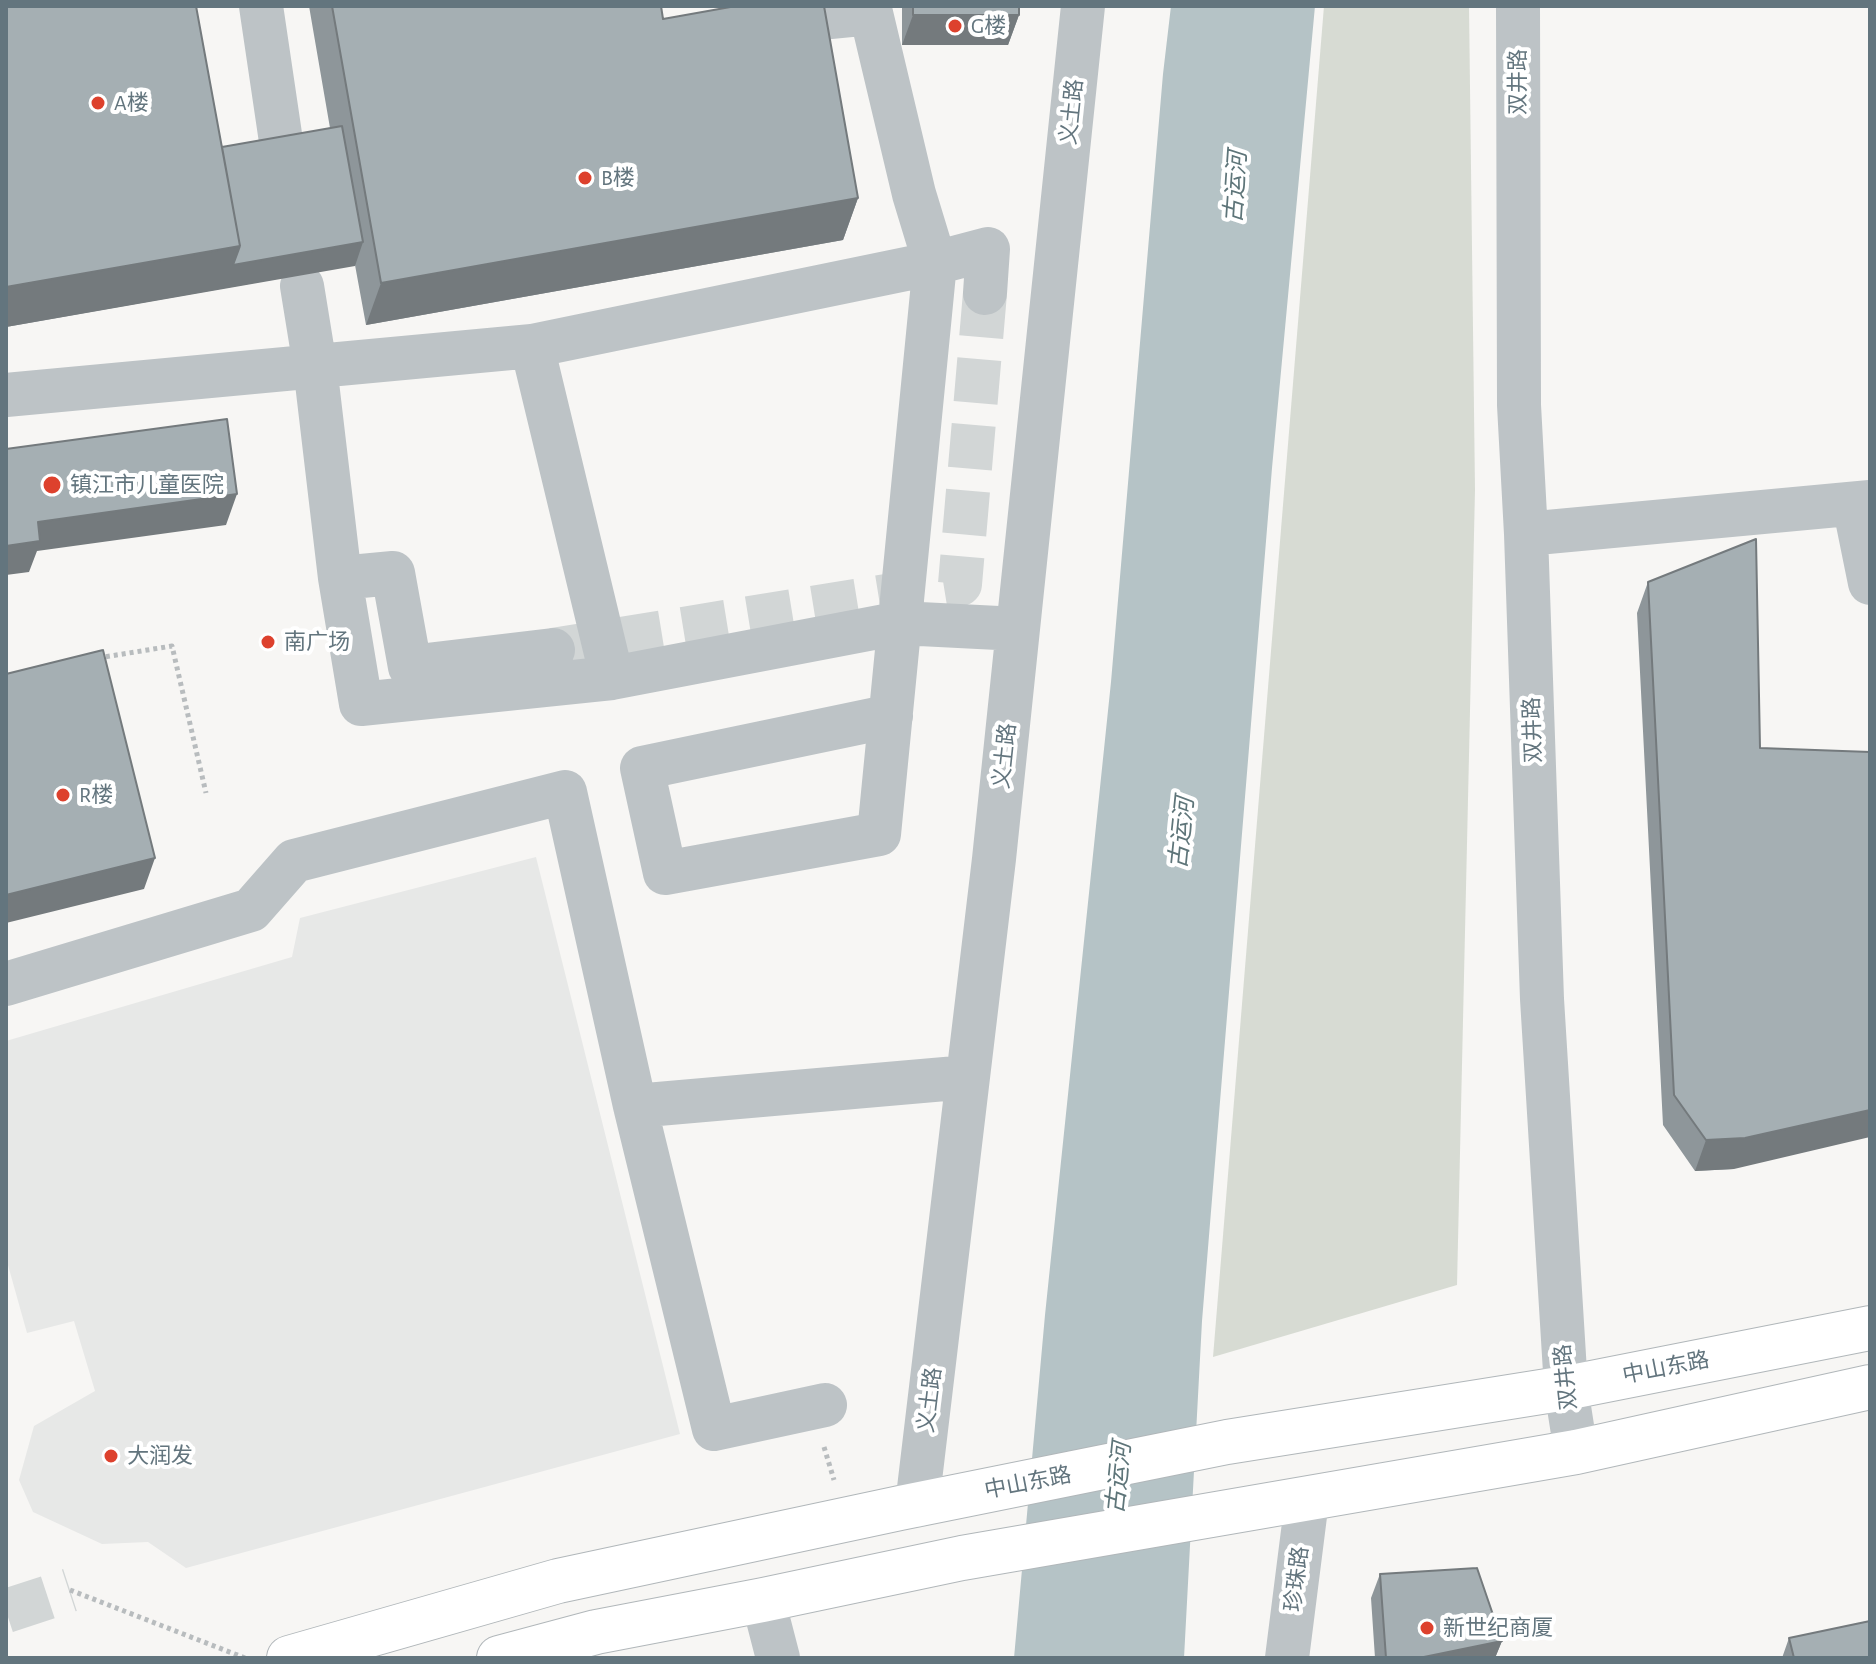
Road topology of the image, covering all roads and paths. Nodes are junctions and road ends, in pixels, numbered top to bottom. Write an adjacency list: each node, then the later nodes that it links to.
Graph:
1 (261, 6): 5 (street)
2 (755, 6): 6 (street)
3 (1083, 6): 17 (street, 义土路)
4 (1518, 6): 13 (street, 双井路)
5 (282, 148)
6 (935, 263): 8 (street); 9 (street); 16 (street)
7 (302, 286): 10 (street)
8 (985, 293)
9 (532, 346): 10 (street); 20 (street)
10 (315, 366): 11 (street); 14 (street)
11 (6, 395)
12 (1862, 503): 13 (street); 15 (street)
13 (1526, 534): 28 (street, 双井路)
14 (340, 578): 18 (street); 20 (street)
15 (1870, 583)
16 (900, 623): 17 (street); 20 (street); 21 (street)
17 (1018, 629): 24 (street, 义土路)
18 (553, 650)
19 (97, 658): 22 (path)
20 (612, 678)
21 (891, 716): 21 (street)
22 (206, 793)
23 (6, 984): 25 (street)
24 (968, 1077): 25 (street); 32 (street, 义土路)
25 (635, 1106): 29 (street)
26 (1870, 1328): 28 (main road, 中山东路)
27 (1870, 1387): 30 (main road)
28 (1566, 1388): 30 (street, 双井路); 32 (main road, 中山东路)
29 (825, 1405)
30 (1576, 1452): 31 (main road)
31 (1307, 1500): 34 (main road); 39 (street, 珍珠路)
32 (917, 1505): 36 (main road, 中山东路)
33 (70, 1590): 35 (path)
34 (763, 1600): 37 (main road); 38 (street)
35 (245, 1658)
36 (289, 1658)
37 (499, 1658)
38 (778, 1658)
39 (1287, 1658)

